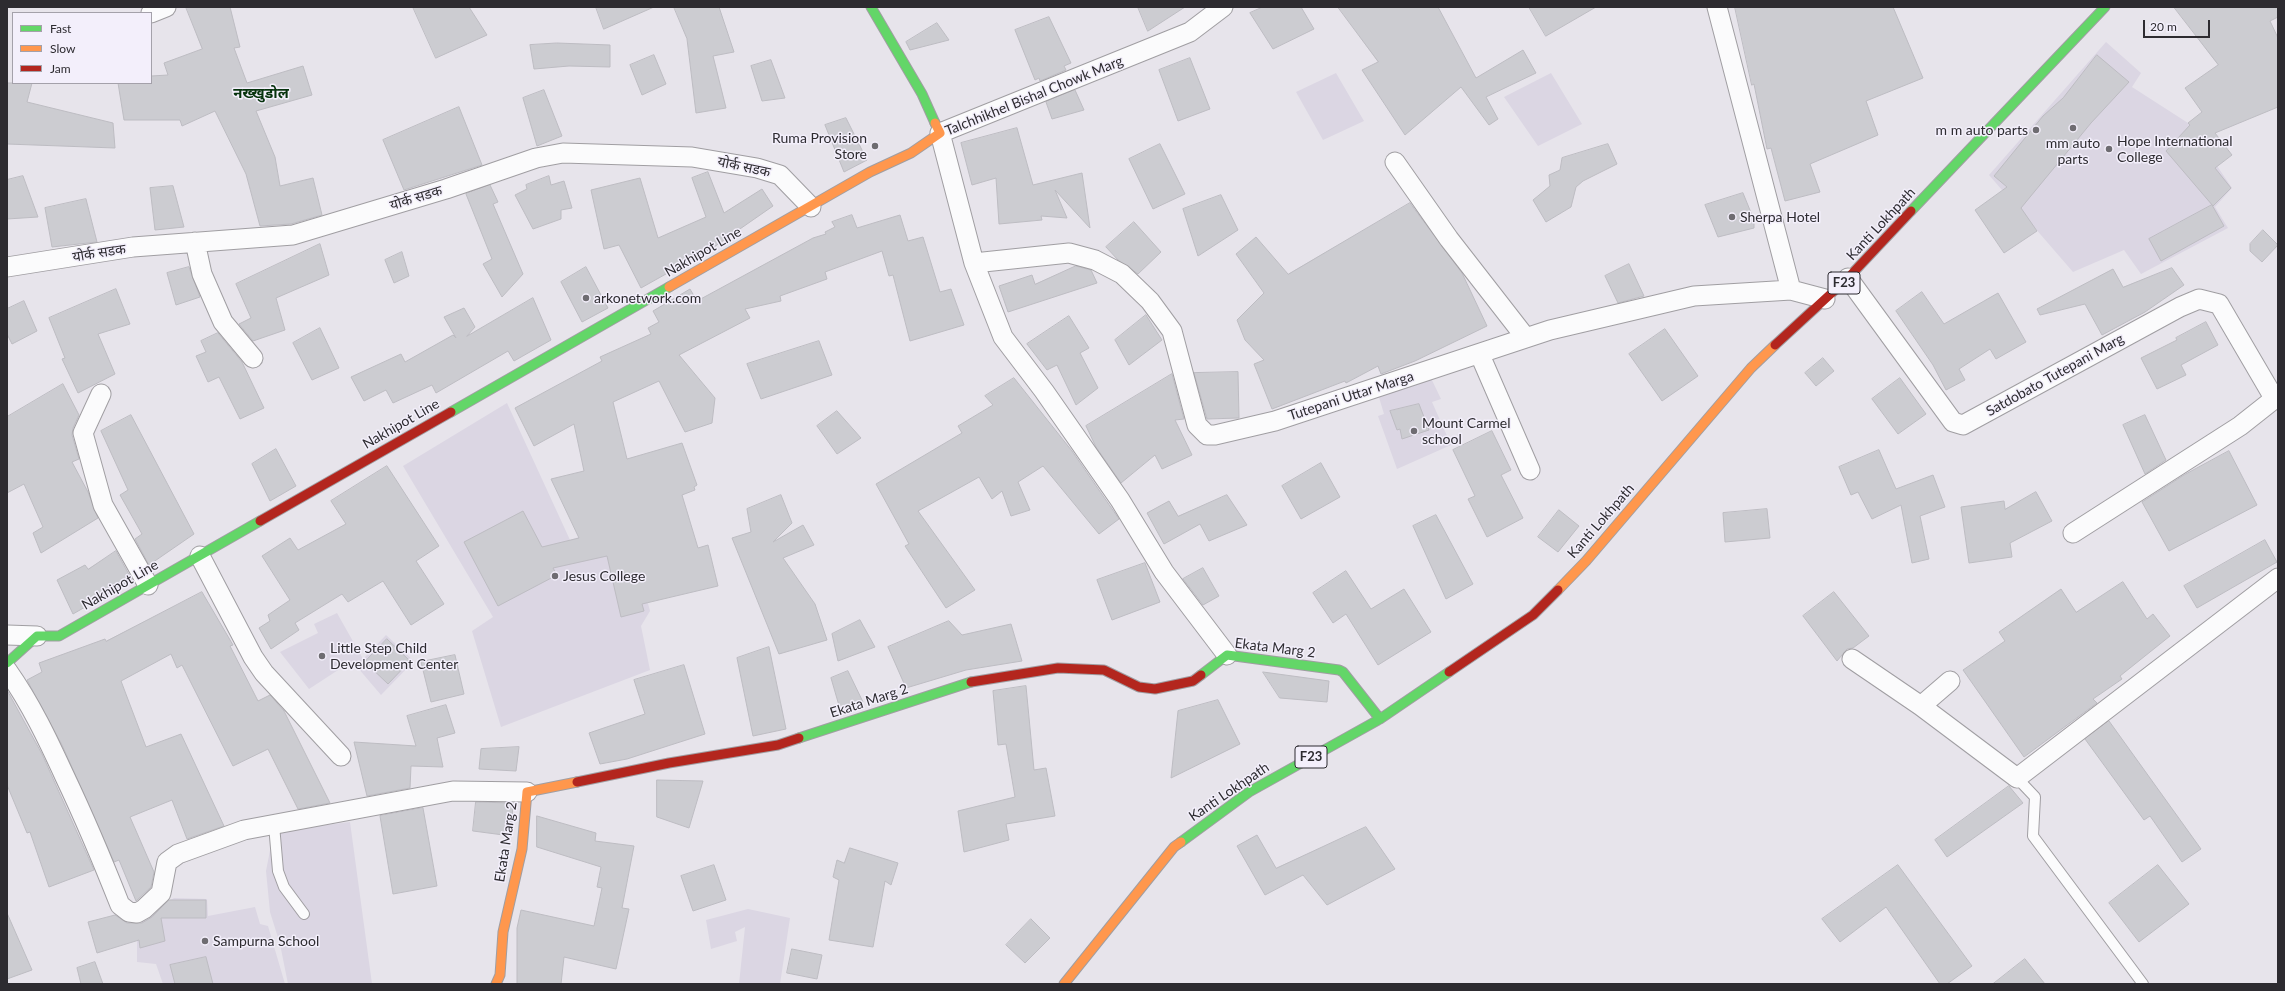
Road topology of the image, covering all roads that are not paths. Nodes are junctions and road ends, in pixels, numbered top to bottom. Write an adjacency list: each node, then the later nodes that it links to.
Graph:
1 (166, 7): 6 (street)
2 (871, 7): 7 (street)
3 (1223, 7): 7 (street, Talchhikhel Bishal Chowk Marg)
4 (1717, 7): 14 (street)
5 (2105, 7): 13 (street, Kanti Lokhpath / F23)
6 (152, 13)
7 (940, 133): 9 (street, Nakhipot Line); 11 (street, Talchhikhel Bishal Chowk Marg)
8 (1395, 162): 16 (street)
9 (811, 207): 10 (street, योर्क सडक); 23 (street, Nakhipot Line)
10 (196, 242): 12 (street, योर्क सडक); 18 (street)
11 (974, 263): 17 (street, Tutepani Uttar Marga); 28 (street, Talchhikhel Bishal Chowk Marg)
12 (7, 267)
13 (1848, 278): 15 (street, Kanti Lokhpath / F23); 20 (street, Satdobato Tutepani Marg)
14 (1792, 290): 15 (street, Tutepani Uttar Marga); 16 (street, Tutepani Uttar Marga)
15 (1826, 299): 34 (street, Kanti Lokhpath / F23)
16 (1526, 338): 17 (street, Tutepani Uttar Marga)
17 (1480, 355): 21 (street)
18 (253, 358)
19 (101, 394): 25 (street)
20 (2276, 397): 22 (street, Satdobato Tutepani Marg)
21 (1530, 470)
22 (2073, 533)
23 (200, 556): 25 (street, Nakhipot Line); 35 (street)
24 (2278, 578): 36 (street)
25 (148, 585): 27 (street, Nakhipot Line)
26 (7, 635): 27 (street)
27 (37, 636): 30 (street)
28 (1227, 655): 34 (street, Ekata Marg 2); 37 (street, Ekata Marg 2)
29 (1852, 659): 33 (street)
30 (7, 663)
31 (7, 670): 38 (street)
32 (1950, 681): 33 (street)
33 (1921, 706): 36 (street)
34 (1380, 719): 41 (street, Kanti Lokhpath / F23)
35 (341, 756)
36 (2017, 778): 42 (lane)
37 (527, 792): 38 (street); 40 (street, Ekata Marg 2)
38 (274, 825): 39 (lane)
39 (304, 914)
40 (496, 984)
41 (1064, 984)
42 (2143, 984)

